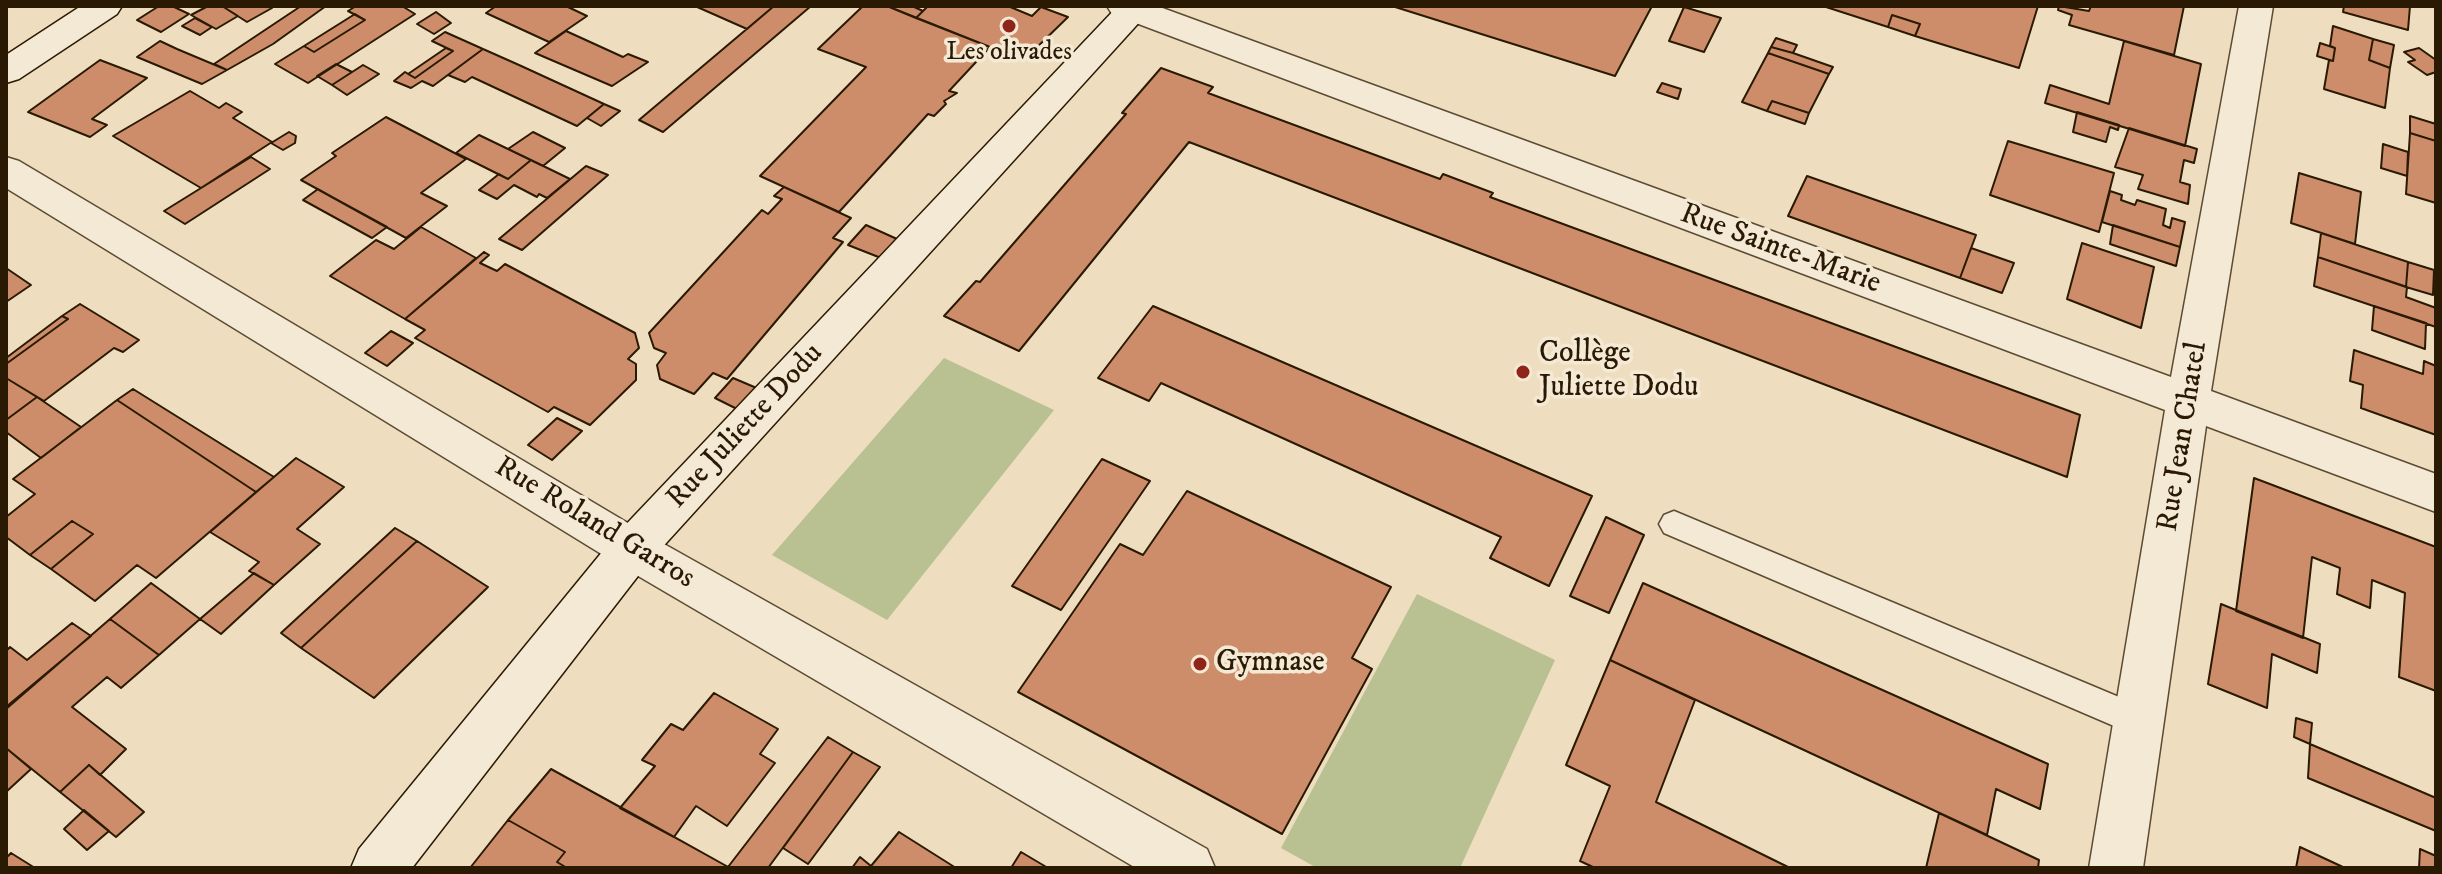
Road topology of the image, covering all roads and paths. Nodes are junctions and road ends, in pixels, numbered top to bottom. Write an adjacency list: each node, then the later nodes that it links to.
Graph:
1 (105, 6): 4 (street)
2 (2256, 6): 6 (street, Rue Jean Chatel)
3 (1131, 7): 6 (street, Rue Sainte-Marie); 9 (street, Rue Juliette Dodu)
4 (6, 71)
5 (6, 170): 9 (street, Rue Roland Garros)
6 (2188, 402): 7 (street, Rue Sainte-Marie); 10 (street, Rue Jean Chatel)
7 (2436, 493)
8 (1674, 524): 10 (lane)
9 (632, 549): 11 (street, Rue Juliette Dodu); 12 (street, Rue Roland Garros)
10 (2139, 721): 13 (street, Rue Jean Chatel)
11 (378, 868)
12 (1188, 868)
13 (2116, 868)

